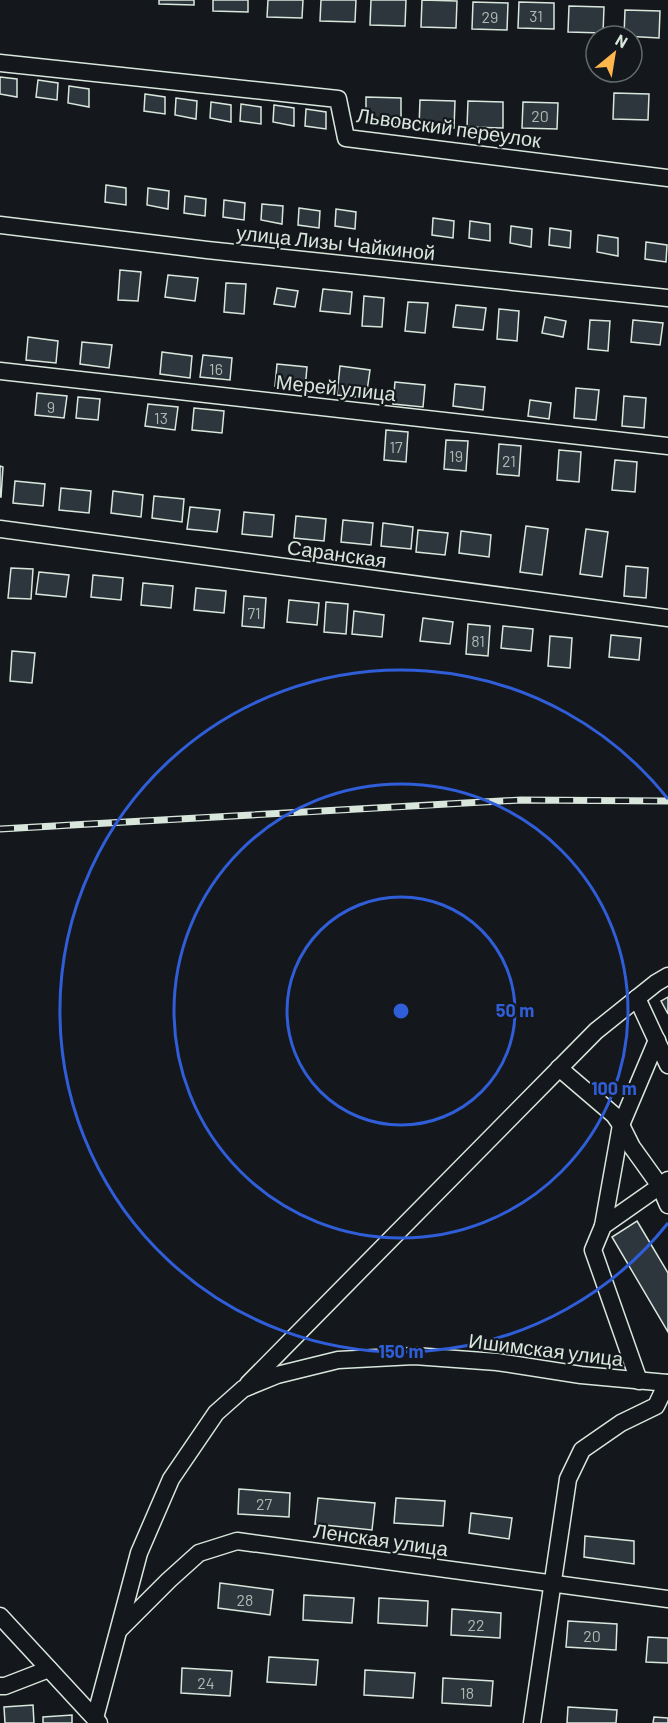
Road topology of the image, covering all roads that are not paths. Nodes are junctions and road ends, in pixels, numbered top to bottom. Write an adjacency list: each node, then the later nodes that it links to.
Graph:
1 (0, 63): 2 (street, Львовский переулок)
2 (668, 178)
3 (0, 225): 4 (street, улица Лизы Чайкиной)
4 (668, 298)
5 (0, 370): 6 (street, Мерей улица)
6 (668, 446)
7 (0, 529): 8 (street, Саранская)
8 (668, 618)
9 (668, 976): 10 (street)
10 (638, 998): 11 (street); 13 (street)
11 (657, 1040): 12 (street); 14 (street)
12 (668, 1065)
13 (559, 1068): 14 (street); 20 (street)
14 (621, 1125): 15 (street); 17 (street)
15 (664, 1183): 16 (street); 17 (street)
16 (668, 1205)
17 (603, 1226): 18 (street)
18 (639, 1381): 19 (street, Ишимская улица); 20 (street, Ишимская улица)
19 (668, 1383): 21 (street)
20 (243, 1389): 24 (street, Ишимская улица)
21 (552, 1584): 22 (street, Ленская улица); 24 (street, Ленская улица); 28 (street)
22 (668, 1599)
23 (0, 1616): 25 (street)
24 (119, 1630): 27 (street, Ишимская улица)
25 (49, 1669): 26 (street); 27 (street)
26 (0, 1686)
27 (97, 1721)
28 (532, 1723)

